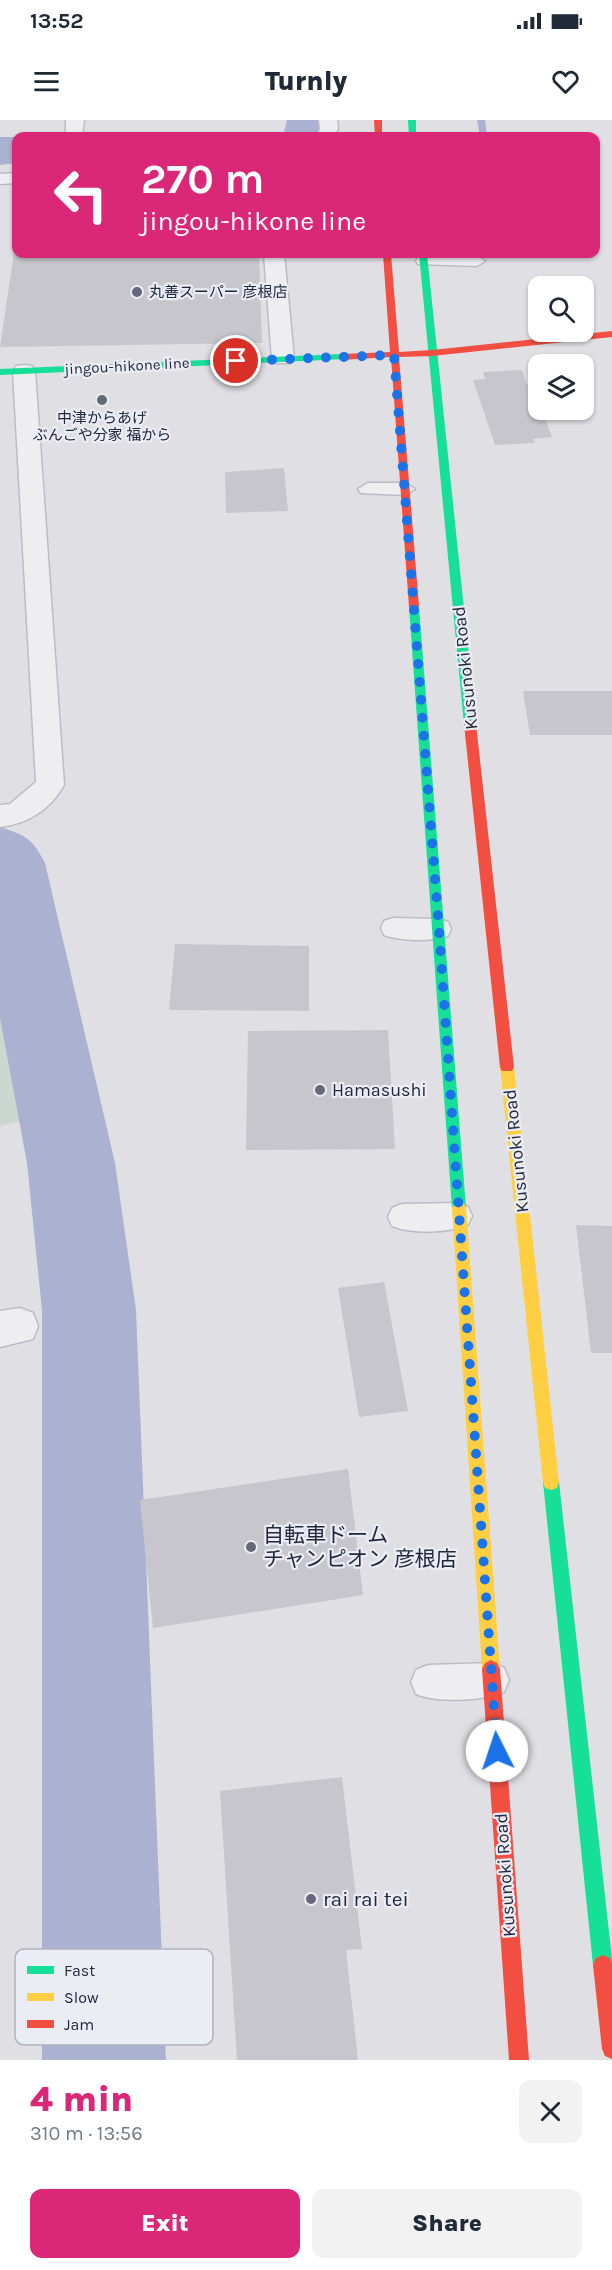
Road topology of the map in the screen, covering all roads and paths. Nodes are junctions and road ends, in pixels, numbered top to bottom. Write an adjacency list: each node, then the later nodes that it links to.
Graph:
1 (274, 258): 9 (street)
2 (387, 258): 8 (main road, Kusunoki Road)
3 (424, 258): 7 (main road, Kusunoki Road)
4 (437, 258): 5 (lane)
5 (477, 261)
6 (612, 334): 7 (main road, jingou-hikone line)
7 (432, 353): 8 (main road, jingou-hikone line); 20 (main road, Kusunoki Road)
8 (394, 355): 9 (main road, jingou-hikone line); 12 (main road, Kusunoki Road)
9 (282, 359): 10 (main road, jingou-hikone line)
10 (12, 371): 13 (street)
11 (368, 489): 12 (lane)
12 (405, 489): 15 (main road, Kusunoki Road)
13 (0, 816)
14 (393, 928): 15 (lane)
15 (439, 929): 16 (main road, Kusunoki Road)
16 (458, 1216): 17 (lane); 18 (main road, Kusunoki Road)
17 (402, 1217)
18 (492, 1680): 19 (lane); 21 (main road, Kusunoki Road)
19 (428, 1682)
20 (612, 2049)
21 (519, 2060)

